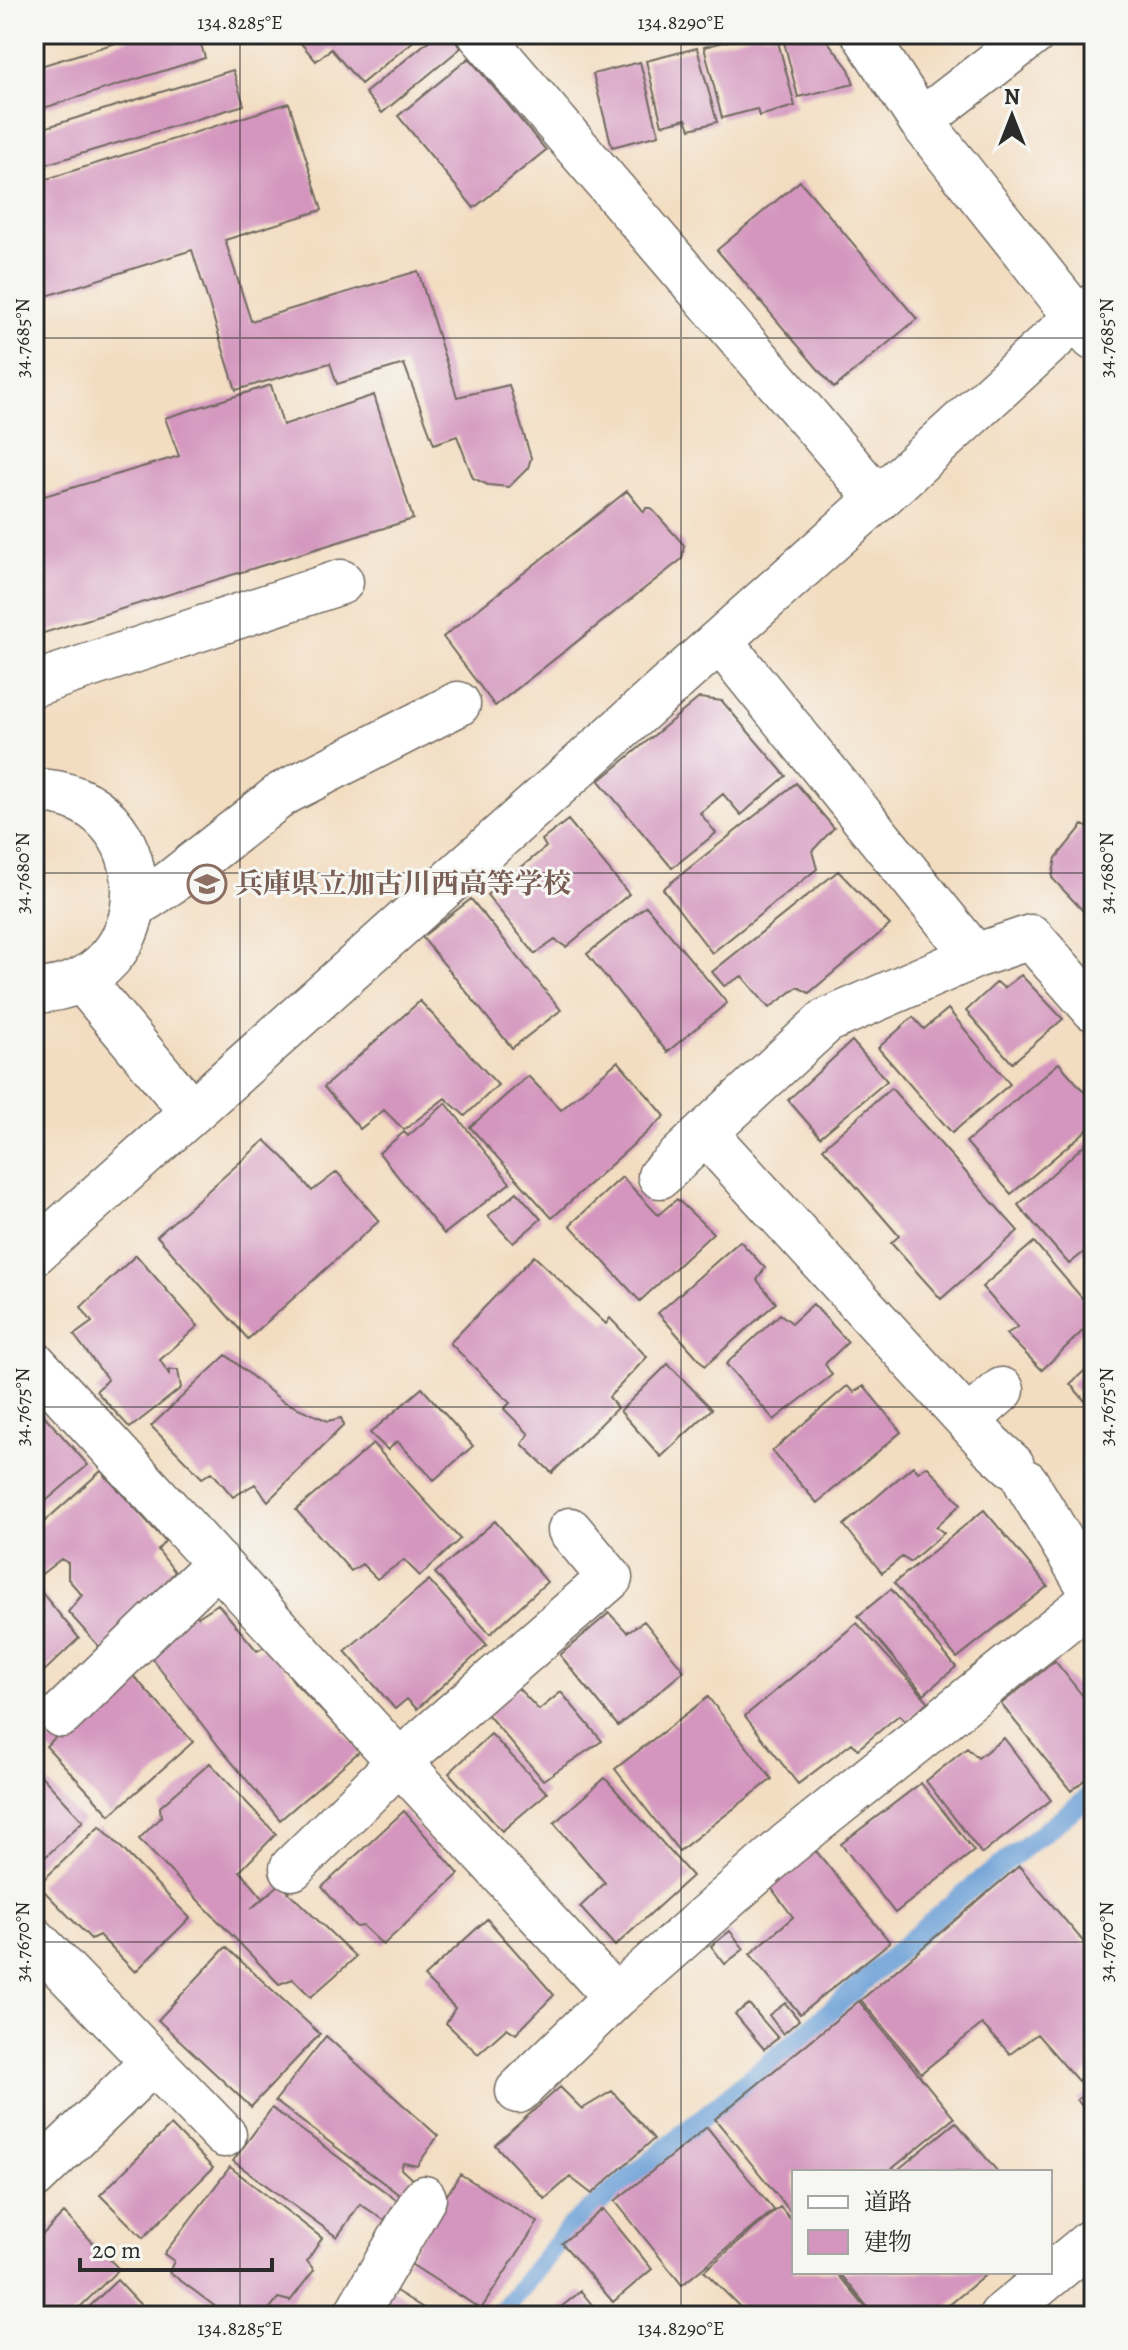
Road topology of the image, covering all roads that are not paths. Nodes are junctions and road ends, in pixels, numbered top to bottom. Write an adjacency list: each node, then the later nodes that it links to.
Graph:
1 (480, 34): 6 (street)
2 (864, 34): 4 (street)
3 (1033, 34): 4 (street)
4 (921, 121): 5 (street)
5 (1088, 321): 6 (street)
6 (878, 499): 8 (street)
7 (341, 582): 9 (street)
8 (720, 641): 13 (street); 17 (street)
9 (34, 684)
10 (458, 704): 12 (street)
11 (34, 791): 12 (street)
12 (135, 906): 14 (street)
13 (975, 956): 16 (street); 18 (street)
14 (82, 980): 15 (street); 17 (street)
15 (34, 991)
16 (1094, 1009)
17 (192, 1112): 20 (street)
18 (705, 1133): 19 (street); 23 (street)
19 (660, 1176)
20 (34, 1253)
21 (34, 1363): 25 (street)
22 (1002, 1390): 23 (street)
23 (968, 1420): 26 (street)
24 (570, 1530): 28 (street)
25 (218, 1563): 27 (street); 28 (street)
26 (1094, 1597): 31 (street)
27 (61, 1715)
28 (399, 1762): 29 (street); 31 (street)
29 (292, 1868)
30 (34, 1939): 32 (street)
31 (615, 1997): 33 (street)
32 (153, 2062): 34 (street); 35 (street)
33 (518, 2091)
34 (224, 2135)
35 (34, 2177)
36 (424, 2198): 40 (street)
37 (1094, 2239): 39 (street)
38 (1052, 2274): 41 (street)
39 (1052, 2274)
40 (355, 2316)
41 (1001, 2316)

